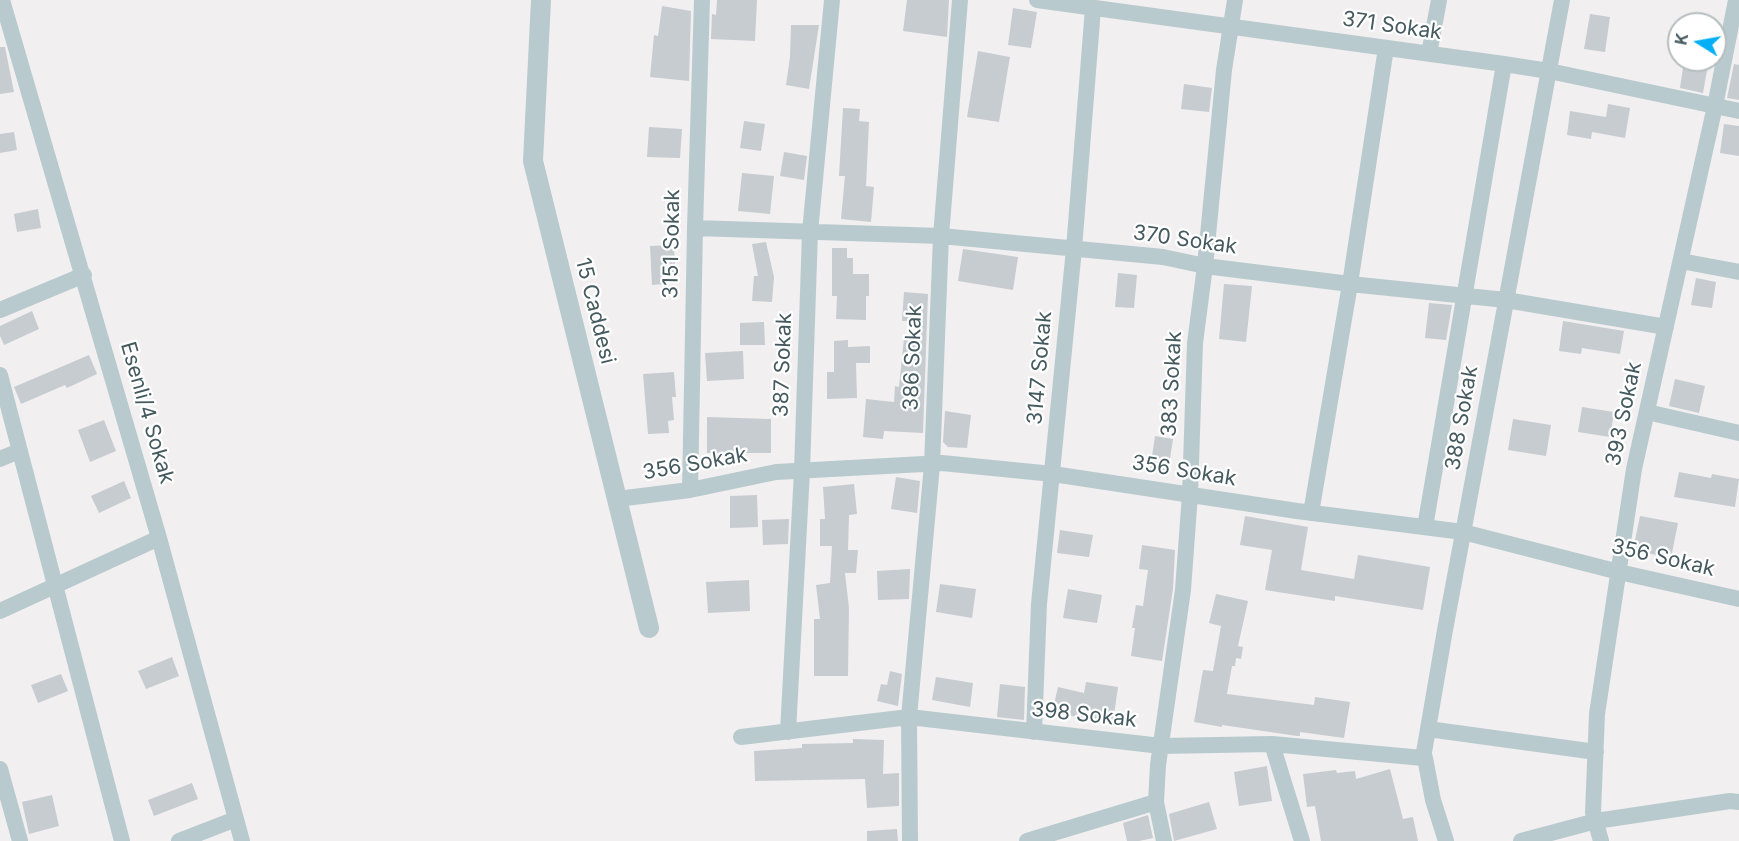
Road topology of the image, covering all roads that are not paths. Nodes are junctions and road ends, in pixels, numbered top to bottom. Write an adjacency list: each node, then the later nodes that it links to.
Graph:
1 (2, 0): 26 (street, Esenli/4 Sokak)
2 (541, 0): 42 (street, 15 Caddesi)
3 (702, 0): 19 (street, 3151 Sokak)
4 (832, 0): 20 (street, 387 Sokak)
5 (960, 0): 21 (street, 386 Sokak)
6 (1037, 0): 11 (street, 371 Sokak)
7 (1235, 0): 12 (street, 383 Sokak)
8 (1439, 0): 14 (street)
9 (1562, 0): 16 (street, 388 Sokak)
10 (1736, 0): 17 (street, 393 Sokak)
11 (1093, 8): 12 (street, 371 Sokak); 22 (street, 3147 Sokak)
12 (1231, 27): 13 (street, 371 Sokak); 24 (street, 383 Sokak)
13 (1386, 48): 14 (street, 371 Sokak); 27 (street)
14 (1429, 54): 15 (street, 371 Sokak)
15 (1504, 64): 16 (street, 371 Sokak); 28 (street)
16 (1548, 71): 17 (street, 371 Sokak); 29 (street, 388 Sokak)
17 (1715, 106): 18 (street, 371 Sokak); 23 (street, 393 Sokak)
18 (1739, 111)
19 (694, 228): 20 (street, 370 Sokak); 40 (street, 3151 Sokak)
20 (810, 232): 21 (street, 370 Sokak); 38 (street, 387 Sokak)
21 (941, 236): 22 (street, 370 Sokak); 37 (street, 386 Sokak)
22 (1074, 249): 24 (street, 370 Sokak); 39 (street, 3147 Sokak)
23 (1681, 261): 25 (street); 31 (street, 393 Sokak)
24 (1205, 266): 27 (street, 370 Sokak); 41 (street, 383 Sokak)
25 (1739, 272)
26 (84, 275): 30 (street); 46 (street, Esenli/4 Sokak)
27 (1350, 284): 28 (street, 370 Sokak); 43 (street)
28 (1464, 294): 29 (street, 370 Sokak); 44 (street)
29 (1506, 300): 31 (street, 370 Sokak); 45 (street, 388 Sokak)
30 (0, 310)
31 (1666, 327): 33 (street, 393 Sokak)
32 (0, 375): 35 (street)
33 (1647, 412): 34 (street); 47 (street, 393 Sokak)
34 (1739, 433)
35 (20, 451): 36 (street); 48 (street)
36 (0, 459)
37 (932, 465): 38 (street, 356 Sokak); 39 (street, 356 Sokak); 52 (street, 386 Sokak)
38 (802, 471): 40 (street, 356 Sokak); 54 (street, 387 Sokak)
39 (1053, 474): 41 (street, 356 Sokak); 55 (street, 3147 Sokak)
40 (690, 490): 42 (street, 356 Sokak)
41 (1190, 494): 43 (street, 356 Sokak); 58 (street, 383 Sokak)
42 (617, 499): 51 (street, 15 Caddesi)
43 (1311, 513): 44 (street, 356 Sokak)
44 (1425, 527): 45 (street, 356 Sokak)
45 (1463, 532): 47 (street, 356 Sokak); 53 (street, 388 Sokak)
46 (159, 538): 48 (street); 64 (street, Esenli/4 Sokak)
47 (1619, 572): 49 (street, 356 Sokak); 59 (street, 393 Sokak)
48 (54, 587): 50 (street); 67 (street)
49 (1739, 599)
50 (0, 611)
51 (649, 628)
52 (909, 717): 54 (street, 398 Sokak); 55 (street, 398 Sokak); 70 (street, 386 Sokak)
53 (1428, 729): 59 (street); 60 (street, 388 Sokak)
54 (788, 732): 56 (street, 398 Sokak)
55 (1034, 732): 58 (street, 398 Sokak)
56 (741, 737)
57 (1272, 744): 58 (street, 398 Sokak); 60 (street, 398 Sokak); 73 (street)
58 (1161, 746): 62 (street, 383 Sokak)
59 (1596, 752): 65 (street, 393 Sokak)
60 (1423, 758): 74 (street, 388 Sokak)
61 (0, 769): 66 (street)
62 (1156, 802): 71 (street); 72 (street, 383 Sokak)
63 (1739, 802): 65 (street)
64 (236, 819): 68 (street); 69 (street, Esenli/4 Sokak)
65 (1596, 821): 75 (street); 76 (street, 393 Sokak)
66 (20, 841)
67 (122, 841)
68 (179, 841)
69 (242, 841)
70 (910, 841)
71 (1027, 841)
72 (1164, 841)
73 (1302, 841)
74 (1446, 841)
75 (1521, 841)
76 (1601, 841)

